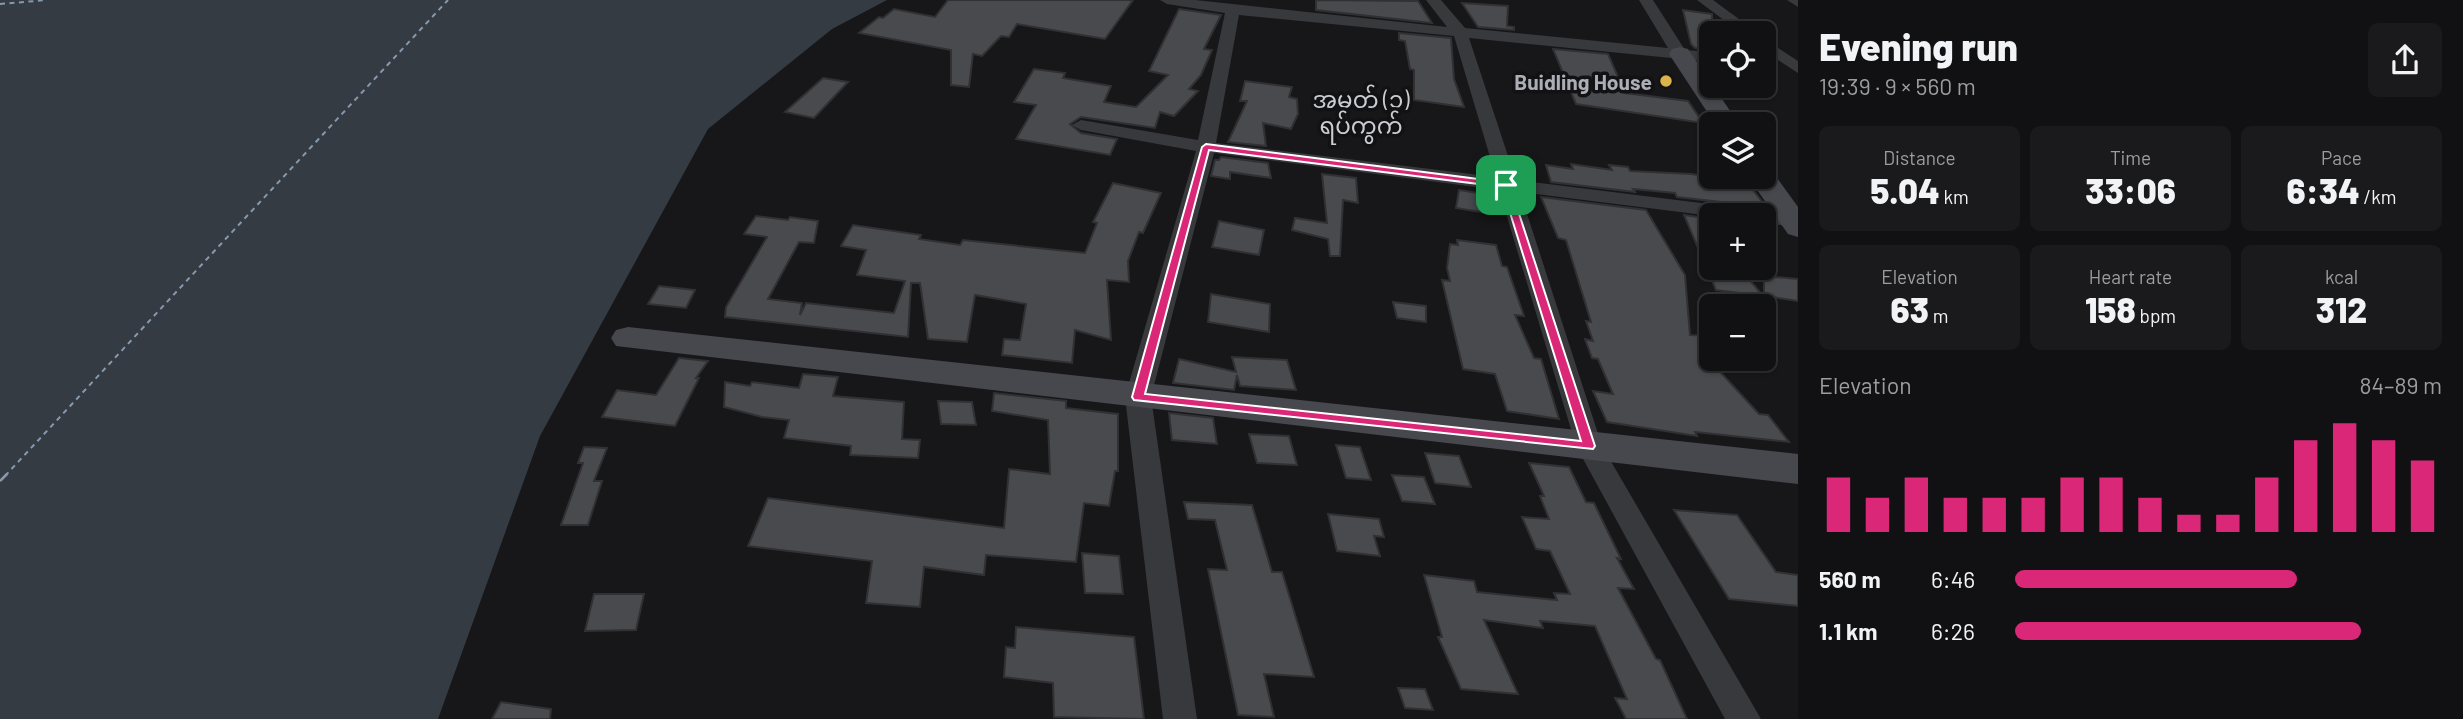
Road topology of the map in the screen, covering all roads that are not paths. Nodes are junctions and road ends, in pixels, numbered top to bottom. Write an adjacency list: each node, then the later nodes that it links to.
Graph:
1 (1167, 0): 6 (street)
2 (1271, 0): 7 (street)
3 (1433, 0): 9 (street)
4 (1646, 0): 11 (street)
5 (1704, 0): 8 (street)
6 (1233, 10): 7 (street); 17 (street)
7 (1280, 14): 9 (street)
8 (1733, 21)
9 (1460, 32): 11 (street); 18 (street)
10 (1776, 52): 14 (street)
11 (1680, 54): 12 (street); 15 (street)
12 (1699, 56)
13 (1776, 63): 14 (street)
14 (1796, 66)
15 (1719, 112)
16 (1080, 125): 17 (street)
17 (1206, 147): 18 (street); 23 (street)
18 (1506, 185): 20 (street); 24 (street)
19 (1769, 189): 21 (street)
20 (1699, 209)
21 (1788, 222)
22 (628, 338): 23 (street)
23 (1138, 397): 24 (street); 26 (street)
24 (1589, 446): 25 (street); 27 (street)
25 (1798, 469)
26 (1180, 719)
27 (1744, 719)

